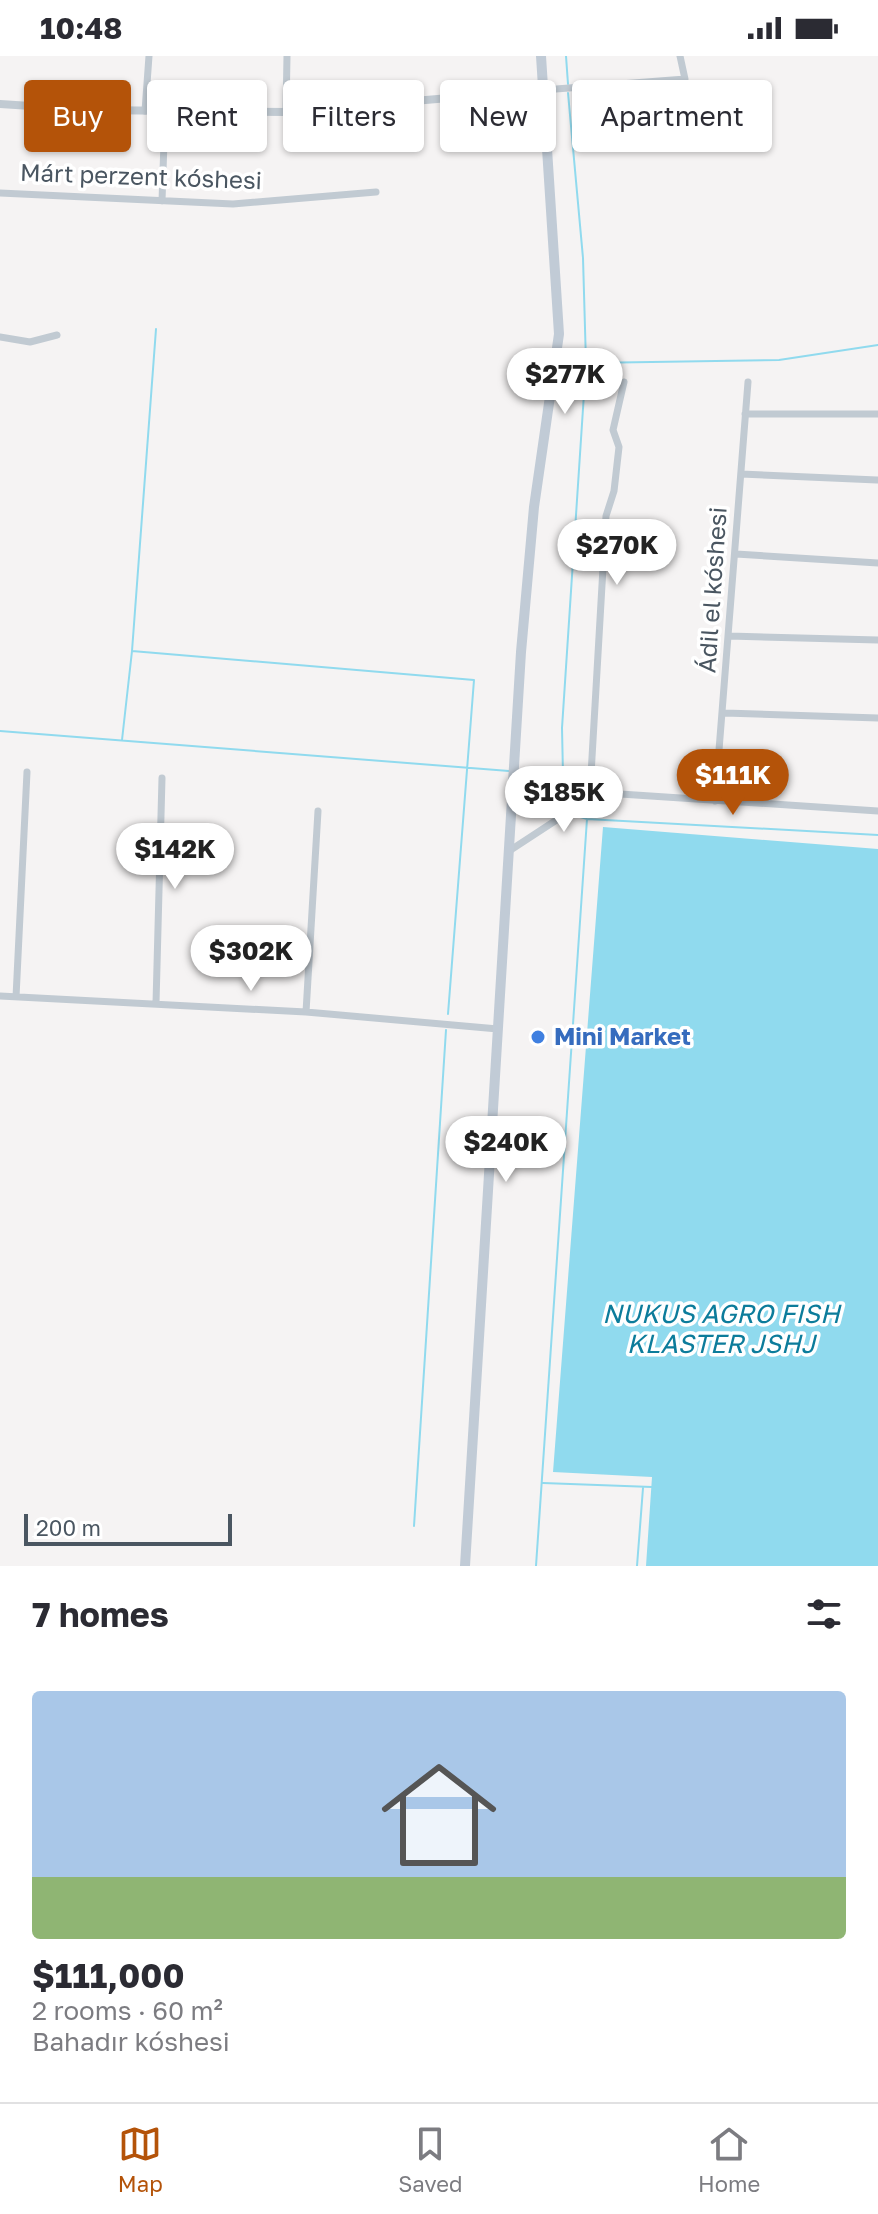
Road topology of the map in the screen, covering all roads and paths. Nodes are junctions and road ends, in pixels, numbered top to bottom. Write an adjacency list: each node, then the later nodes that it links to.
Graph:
1 (149, 56): 9 (street)
2 (287, 56): 5 (street)
3 (541, 56): 6 (main road)
4 (680, 56): 7 (street)
5 (287, 80)
6 (542, 80)
7 (556, 89)
8 (0, 104): 9 (street)
9 (145, 111)
10 (164, 152): 14 (street)
11 (547, 152): 35 (main road)
12 (376, 192): 14 (street, Márt perzent kóshesi)
13 (0, 193): 14 (street, Márt perzent kóshesi)
14 (162, 201)
15 (57, 335): 16 (street)
16 (0, 337)
17 (624, 382): 31 (street)
18 (748, 382): 19 (street, Ádil el kóshesi)
19 (745, 414): 20 (street); 21 (street, Ádil el kóshesi)
20 (878, 414)
21 (741, 474): 22 (street); 23 (street, Ádil el kóshesi)
22 (877, 480)
23 (736, 554): 24 (street); 25 (street, Ádil el kóshesi)
24 (878, 563)
25 (729, 636): 26 (street); 27 (street, Ádil el kóshesi)
26 (878, 640)
27 (725, 713): 28 (street); 32 (street, Ádil el kóshesi)
28 (878, 718)
29 (27, 772): 37 (street)
30 (162, 778): 38 (street)
31 (590, 792): 32 (street); 35 (street)
32 (715, 801): 34 (street)
33 (318, 811): 39 (street)
34 (878, 811)
35 (509, 851): 40 (main road)
36 (0, 996): 37 (street)
37 (16, 997): 38 (street)
38 (156, 1003): 39 (street)
39 (306, 1012): 40 (street)
40 (498, 1029): 41 (main road)
41 (465, 1566)

